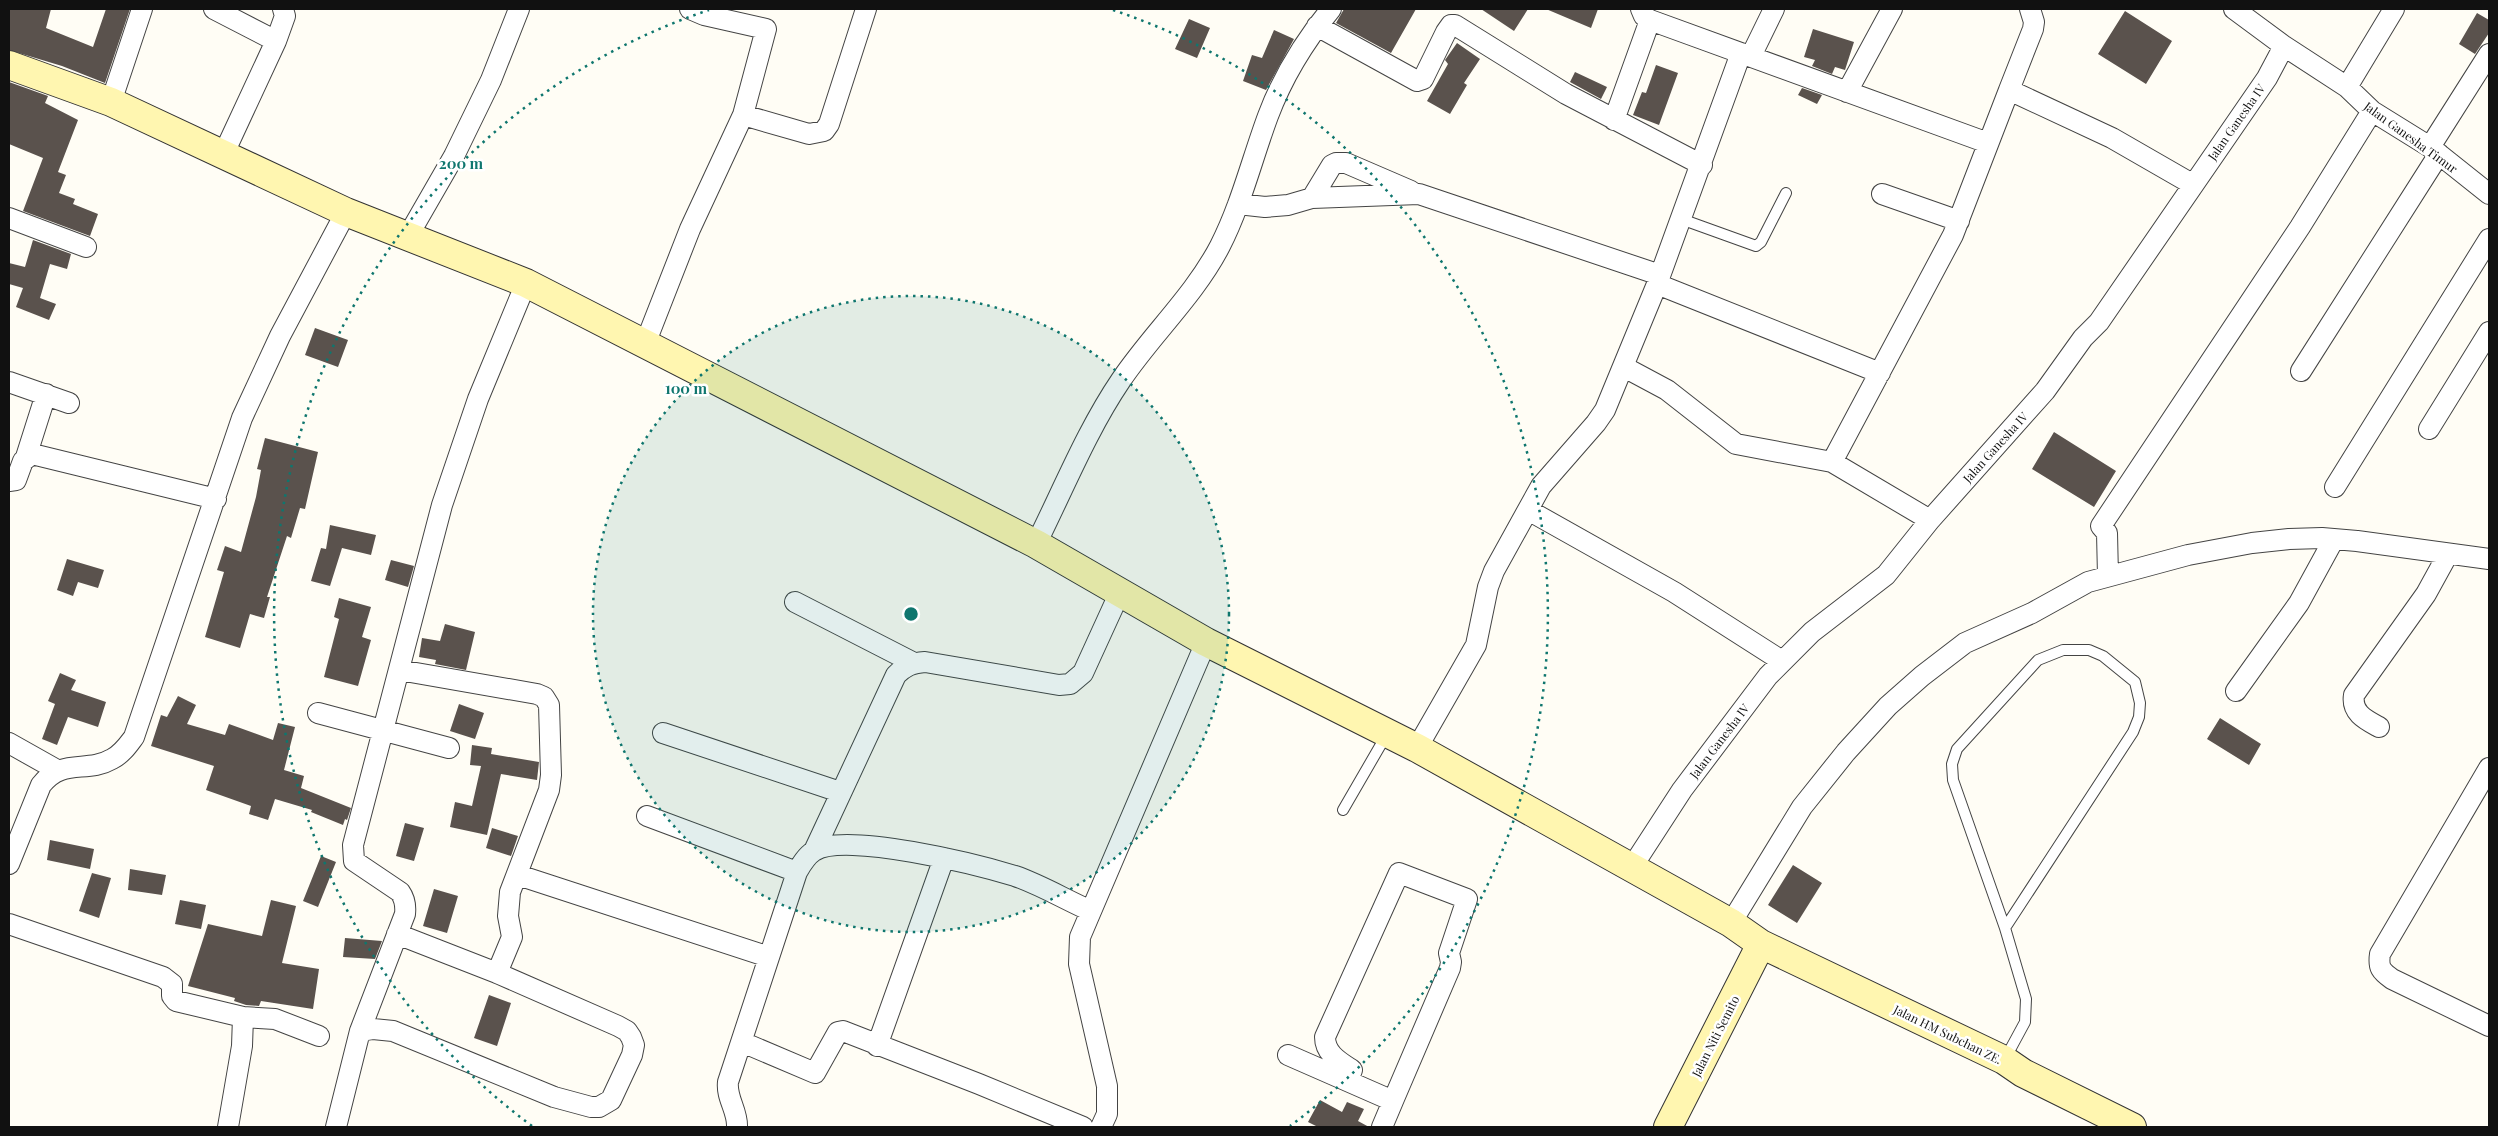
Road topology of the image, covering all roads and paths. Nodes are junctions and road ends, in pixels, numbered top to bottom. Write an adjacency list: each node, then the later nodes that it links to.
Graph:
1 (142, 9): 23 (street)
2 (214, 9): 15 (street)
3 (283, 9): 15 (street)
4 (519, 9): 42 (street)
5 (690, 9): 25 (street)
6 (866, 9): 25 (street)
7 (1331, 9): 14 (street)
8 (1774, 9): 18 (street)
9 (1892, 9): 22 (street)
10 (2030, 9): 21 (street)
11 (2234, 9): 16 (street)
12 (2394, 9): 20 (street)
13 (1645, 15): 18 (street); 26 (street)
14 (1317, 26): 26 (street); 37 (street)
15 (276, 41): 29 (street)
16 (2284, 46): 20 (street, Jalan Ganesha Timur); 31 (street, Jalan Ganesha IV)
17 (2489, 54): 28 (street)
18 (1746, 55): 22 (street); 30 (street)
19 (9, 65): 23 (street, Jalan HM Subchan ZE.)
20 (2347, 87): 24 (street, Jalan Ganesha Timur)
21 (2009, 90): 27 (street); 31 (street)
22 (1847, 92): 27 (street)
23 (111, 102): 29 (street, Jalan HM Subchan ZE.)
24 (2372, 111): 28 (street, Jalan Ganesha Timur); 67 (street)
25 (743, 115): 48 (street)
26 (1614, 120): 30 (street)
27 (1988, 143): 41 (street)
28 (2434, 151): 35 (street, Jalan Ganesha Timur); 50 (street)
29 (224, 153): 38 (street, Jalan HM Subchan ZE.)
30 (1702, 164): 40 (street)
31 (2192, 184): 62 (street, Jalan Ganesha IV)
32 (1786, 193): 40 (lane)
33 (1419, 194): 36 (street); 36 (street); 45 (street)
34 (1882, 194): 41 (street)
35 (2489, 194)
36 (1312, 198): 37 (street)
37 (1238, 204): 64 (street)
38 (346, 212): 42 (street, Jalan HM Subchan ZE.); 60 (street)
39 (9, 218): 44 (street)
40 (1681, 219): 45 (street)
41 (1959, 221): 51 (street)
42 (408, 236): 46 (street, Jalan HM Subchan ZE.)
43 (2489, 239): 59 (street)
44 (86, 246)
45 (1658, 280): 49 (street); 51 (street)
46 (526, 283): 48 (street, Jalan HM Subchan ZE.); 73 (street)
47 (2489, 332): 55 (street)
48 (645, 344): 64 (street, Jalan HM Subchan ZE.)
49 (1624, 367): 57 (street); 61 (street)
50 (2301, 371)
51 (1880, 373): 57 (street)
52 (9, 382): 53 (street)
53 (46, 394): 54 (street); 56 (street)
54 (70, 402)
55 (2429, 429)
56 (26, 457): 58 (street); 60 (street)
57 (1832, 462): 62 (street)
58 (9, 481)
59 (2335, 488)
60 (216, 499): 84 (street)
61 (1528, 510): 72 (street); 82 (street)
62 (1930, 520): 72 (street, Jalan Ganesha IV)
63 (2334, 539): 65 (street); 67 (street); 74 (street)
64 (1036, 544): 68 (street, Jalan HM Subchan ZE.)
65 (2448, 554): 66 (street); 76 (street)
66 (2489, 559)
67 (2108, 576): 96 (street)
68 (1120, 592): 70 (street, Jalan HM Subchan ZE.); 71 (street)
69 (795, 602): 71 (street)
70 (1206, 642): 79 (street, Jalan HM Subchan ZE.); 95 (street)
71 (914, 662): 85 (street)
72 (1782, 662): 92 (street, Jalan Ganesha IV)
73 (399, 670): 77 (street); 94 (street)
74 (2236, 691)
75 (318, 713): 77 (street)
76 (2379, 727)
77 (382, 730): 81 (street); 99 (street)
78 (663, 733): 85 (street)
79 (1388, 733): 82 (street, Jalan HM Subchan ZE.); 86 (lane)
80 (9, 743): 84 (street)
81 (450, 748)
82 (1417, 748): 92 (street, Jalan HM Subchan ZE.)
83 (2489, 768): 104 (street)
84 (57, 770): 88 (street)
85 (840, 792): 89 (street)
86 (1343, 810)
87 (647, 816): 93 (street)
88 (14, 836): 91 (street)
89 (814, 851): 90 (street); 93 (street)
90 (944, 858): 95 (street); 108 (street)
91 (9, 864)
92 (1632, 867): 96 (street, Jalan HM Subchan ZE.)
93 (797, 872): 101 (street)
94 (518, 875): 101 (street); 102 (street)
95 (1091, 911): 117 (street)
96 (1731, 923): 100 (street, Jalan HM Subchan ZE.)
97 (9, 924): 103 (street)
98 (2005, 928): 98 (lane); 110 (lane)
99 (397, 934): 102 (street); 105 (street)
100 (1761, 944): 110 (street, Jalan HM Subchan ZE.); 119 (street, Jalan Niti Semito)
101 (769, 957): 107 (street)
102 (497, 973): 105 (street)
103 (243, 1017): 106 (street); 113 (street)
104 (2489, 1026)
105 (360, 1032): 114 (street)
106 (320, 1036)
107 (742, 1042): 108 (street); 115 (street)
108 (877, 1046): 116 (street)
109 (1288, 1055): 111 (street)
110 (2004, 1060): 120 (street, Jalan HM Subchan ZE.)
111 (1348, 1080): 112 (street); 112 (street)
112 (1393, 1101): 118 (street)
113 (228, 1127)
114 (336, 1127)
115 (738, 1127)
116 (1082, 1127)
117 (1101, 1127)
118 (1382, 1127)
119 (1668, 1127)
120 (2132, 1127)

